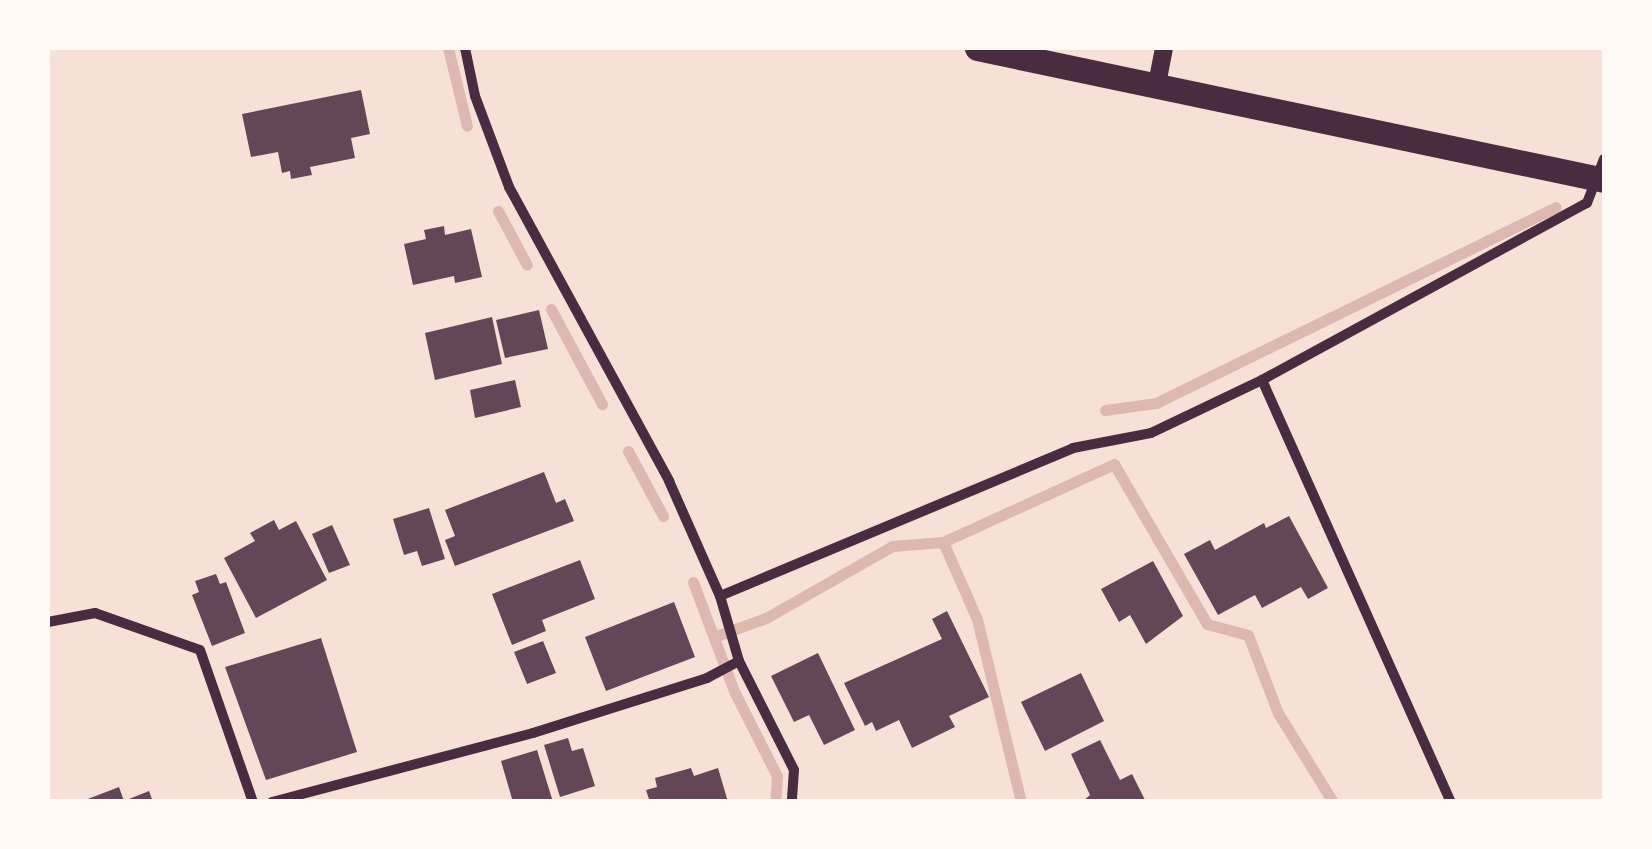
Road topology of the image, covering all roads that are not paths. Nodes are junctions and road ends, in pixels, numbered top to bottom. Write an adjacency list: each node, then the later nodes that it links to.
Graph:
1 (465, 48): 7 (street)
2 (977, 48): 4 (main road)
3 (1164, 48): 4 (street)
4 (1157, 84): 5 (main road)
5 (1602, 173): 6 (street)
6 (1262, 380): 7 (street); 13 (street)
7 (720, 596): 9 (street)
8 (48, 622): 10 (street)
9 (739, 661): 11 (street); 12 (street)
10 (252, 802)
11 (272, 802)
12 (792, 802)
13 (1451, 802)

